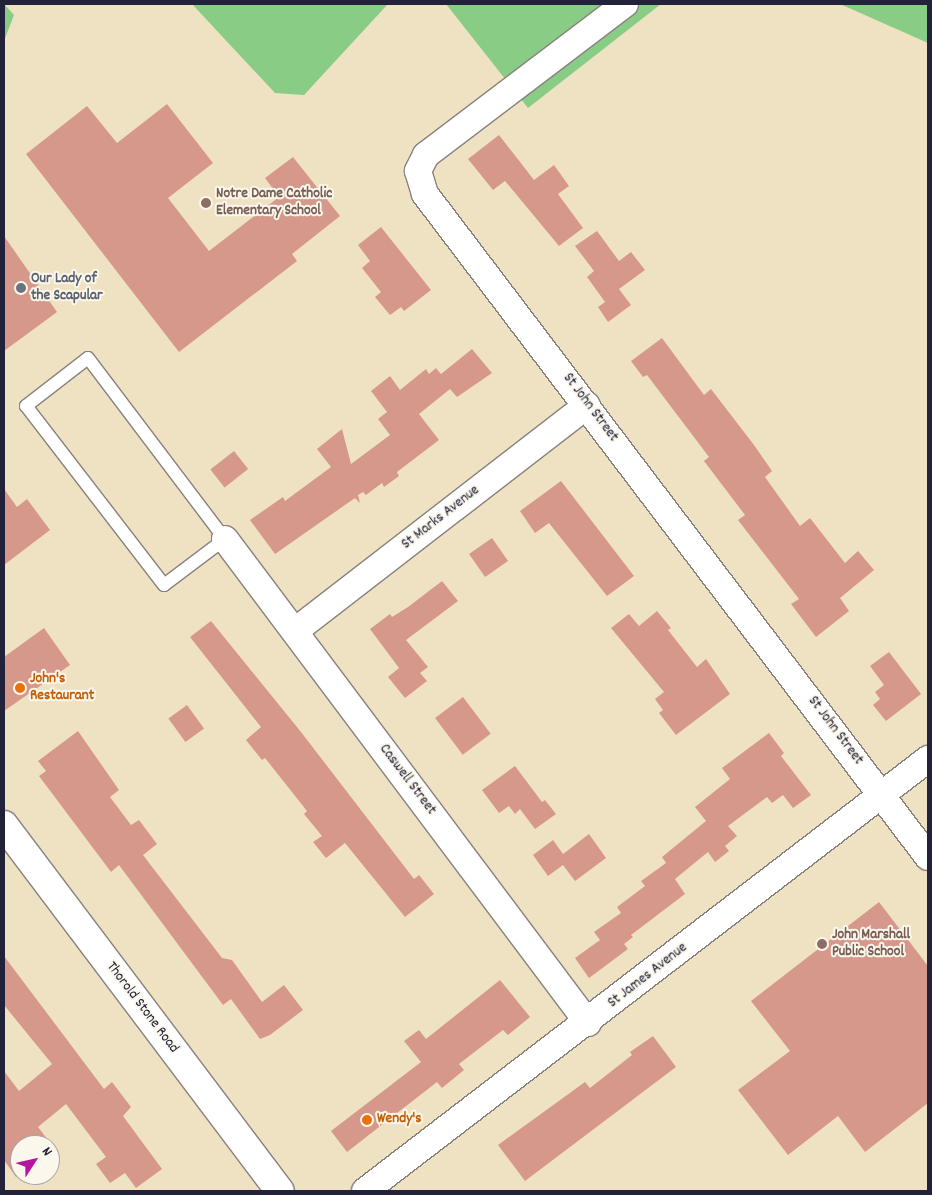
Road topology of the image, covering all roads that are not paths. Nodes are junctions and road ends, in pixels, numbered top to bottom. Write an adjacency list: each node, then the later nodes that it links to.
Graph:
1 (625, 4): 2 (street, St John Street)
2 (587, 405): 4 (street, St Marks Avenue); 6 (street, St John Street)
3 (225, 539): 3 (lane); 4 (street, Caswell Street)
4 (295, 631): 9 (street, Caswell Street)
5 (928, 759): 6 (street, St James Avenue)
6 (882, 794): 8 (street, St John Street); 9 (street, St James Avenue)
7 (4, 825): 10 (main road, Thorold Stone Road)
8 (928, 857)
9 (588, 1022): 11 (street, St James Avenue)
10 (280, 1191)
11 (365, 1191)

